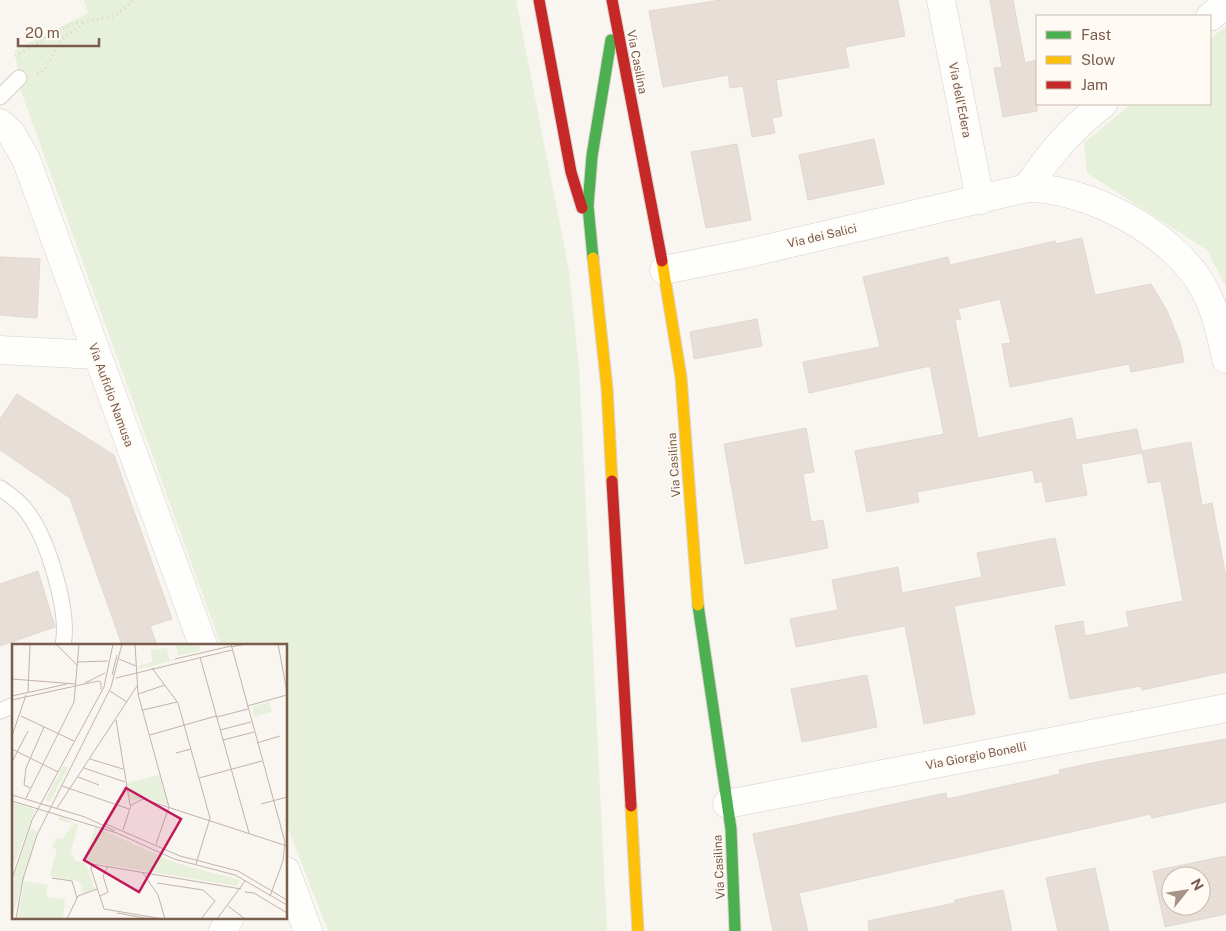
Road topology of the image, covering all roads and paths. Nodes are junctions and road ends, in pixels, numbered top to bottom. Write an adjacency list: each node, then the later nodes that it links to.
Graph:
1 (134, 0): 7 (path)
2 (540, 0): 15 (main road, Via Casilina)
3 (612, 0): 15 (main road, Via Casilina); 16 (main road, Via Casilina)
4 (941, 0): 14 (street, Via dell'Edera)
5 (1226, 4): 6 (street)
6 (1211, 16)
7 (86, 22): 8 (path); 9 (path)
8 (44, 71)
9 (19, 78): 10 (lane)
10 (0, 97)
11 (1102, 105): 13 (street)
12 (0, 123): 18 (street, Via Aufidio Namusa)
13 (1027, 188): 14 (street, Via dei Salici); 19 (street, Via dei Salici)
14 (980, 200): 16 (street, Via dei Salici)
15 (588, 223): 31 (main road, Via Casilina)
16 (664, 270): 26 (main road, Via Casilina)
17 (0, 350): 18 (street)
18 (96, 356): 22 (street, Via Aufidio Namusa)
19 (1226, 359)
20 (0, 488): 21 (lane)
21 (63, 644)
22 (203, 644)
23 (12, 706): 25 (lane)
24 (1226, 708): 26 (street, Via Giorgio Bonelli)
25 (0, 711)
26 (727, 804): 32 (main road, Via Casilina)
27 (288, 877): 30 (street)
28 (230, 918): 29 (street)
29 (224, 931)
30 (308, 931)
31 (638, 931)
32 (735, 931)

